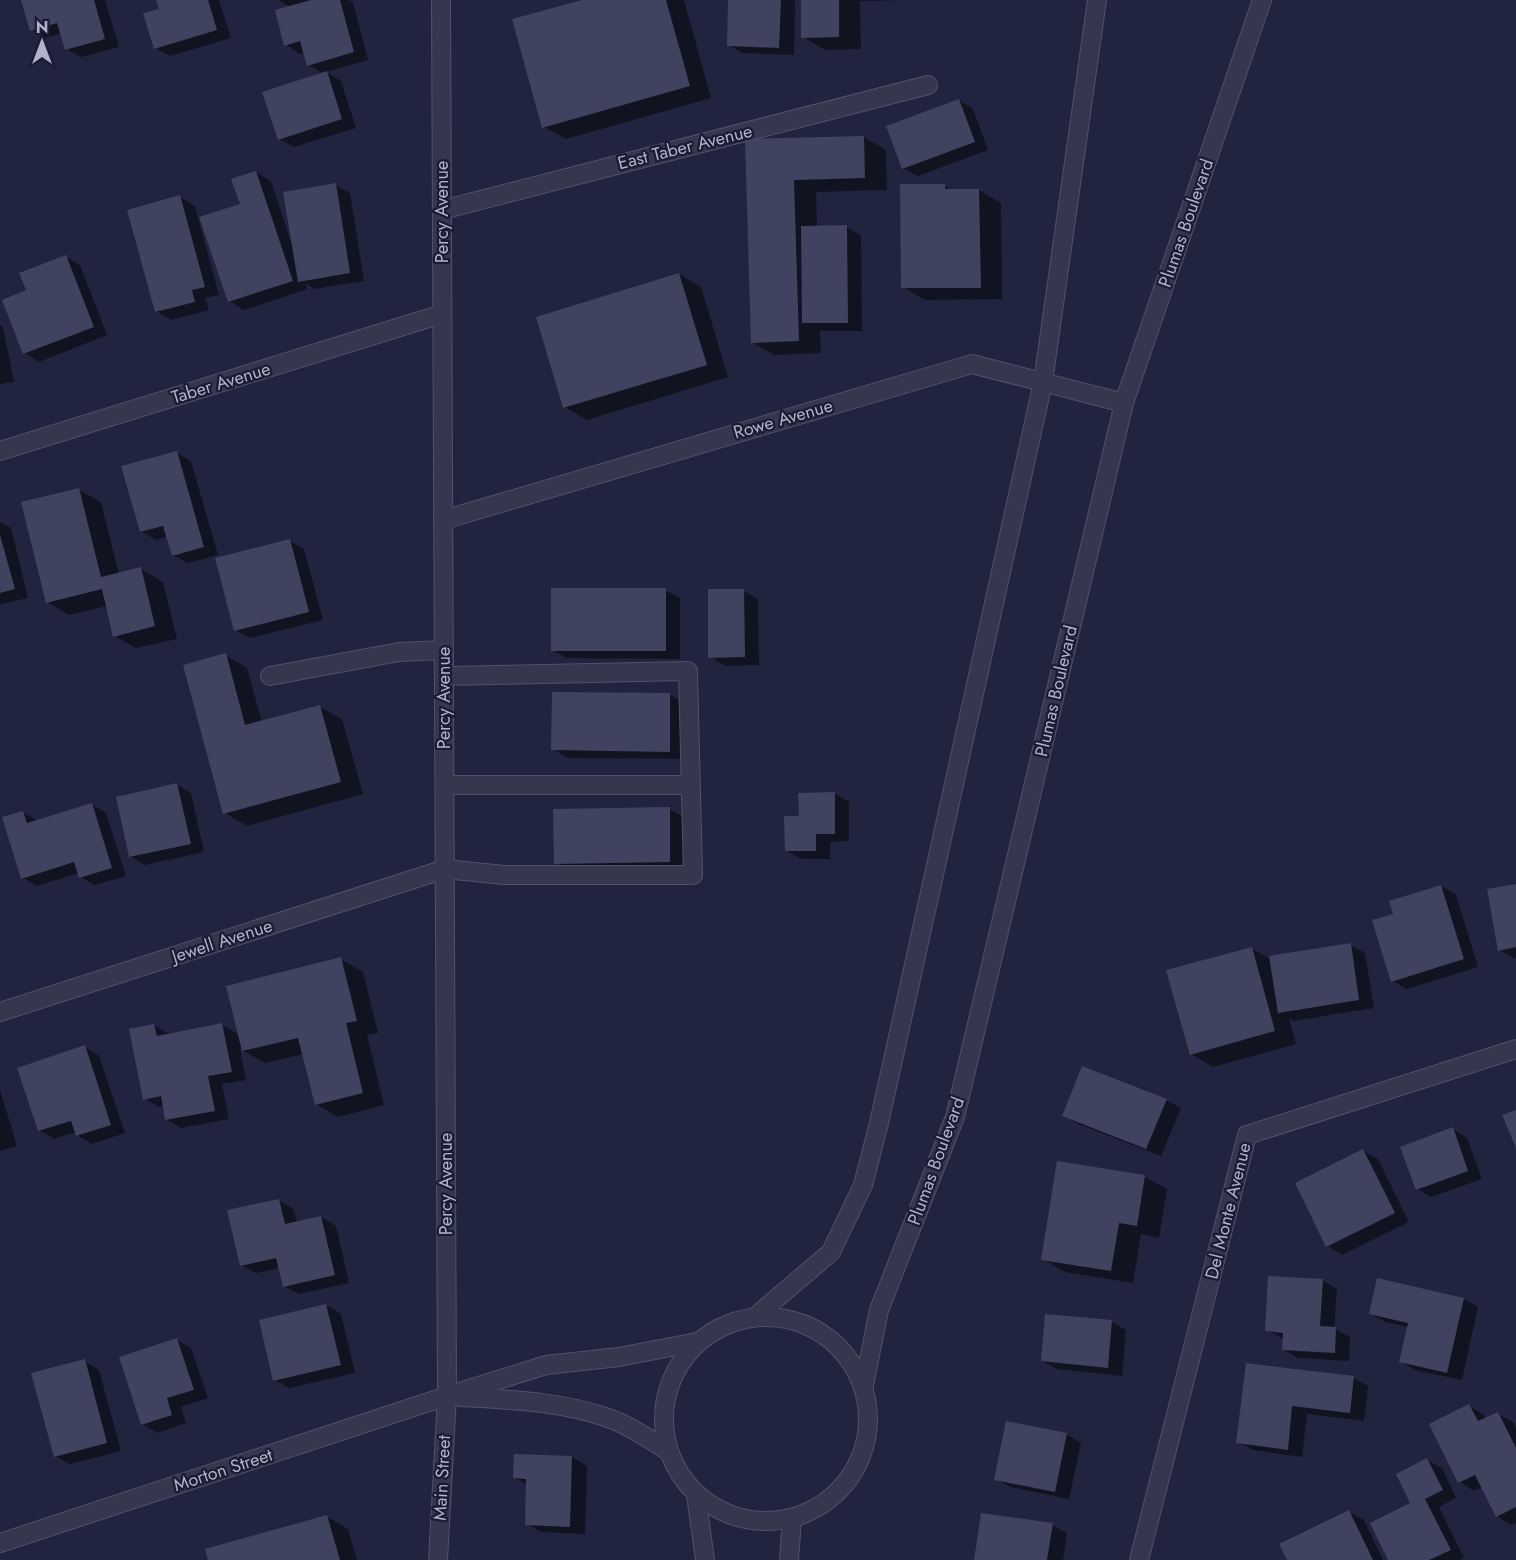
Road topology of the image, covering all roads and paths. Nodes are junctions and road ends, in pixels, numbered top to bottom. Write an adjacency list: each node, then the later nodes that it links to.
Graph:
1 (441, 0): 5 (street, Percy Avenue)
2 (1097, 0): 7 (street)
3 (1262, 0): 8 (street, Plumas Boulevard)
4 (928, 84): 5 (street, East Taber Avenue)
5 (442, 210): 6 (street, Percy Avenue)
6 (442, 315): 9 (street, Taber Avenue); 10 (street, Percy Avenue)
7 (1043, 382): 8 (street, Rowe Avenue); 10 (street, Rowe Avenue); 19 (street)
8 (1124, 403): 21 (street, Plumas Boulevard)
9 (0, 452)
10 (443, 520): 11 (street, Percy Avenue)
11 (443, 650): 12 (street); 13 (street, Percy Avenue)
12 (270, 676)
13 (444, 676): 14 (street, Percy Avenue); 15 (street)
14 (444, 785): 15 (street); 16 (street, Percy Avenue)
15 (690, 785): 16 (street)
16 (444, 869): 17 (street, Jewell Avenue); 22 (street, Percy Avenue)
17 (0, 1012)
18 (1516, 1049): 30 (street, Del Monte Avenue)
19 (756, 1316): 20 (street); 21 (street)
20 (697, 1342): 22 (street, Morton Street); 23 (street)
21 (864, 1385): 25 (street)
22 (447, 1396): 23 (street, Morton Street); 26 (street, Morton Street); 27 (street, Main Street)
23 (668, 1451): 24 (street)
24 (696, 1495): 25 (street); 28 (street)
25 (792, 1519): 29 (street)
26 (0, 1543)
27 (438, 1560)
28 (705, 1560)
29 (789, 1560)
30 (1139, 1560)

